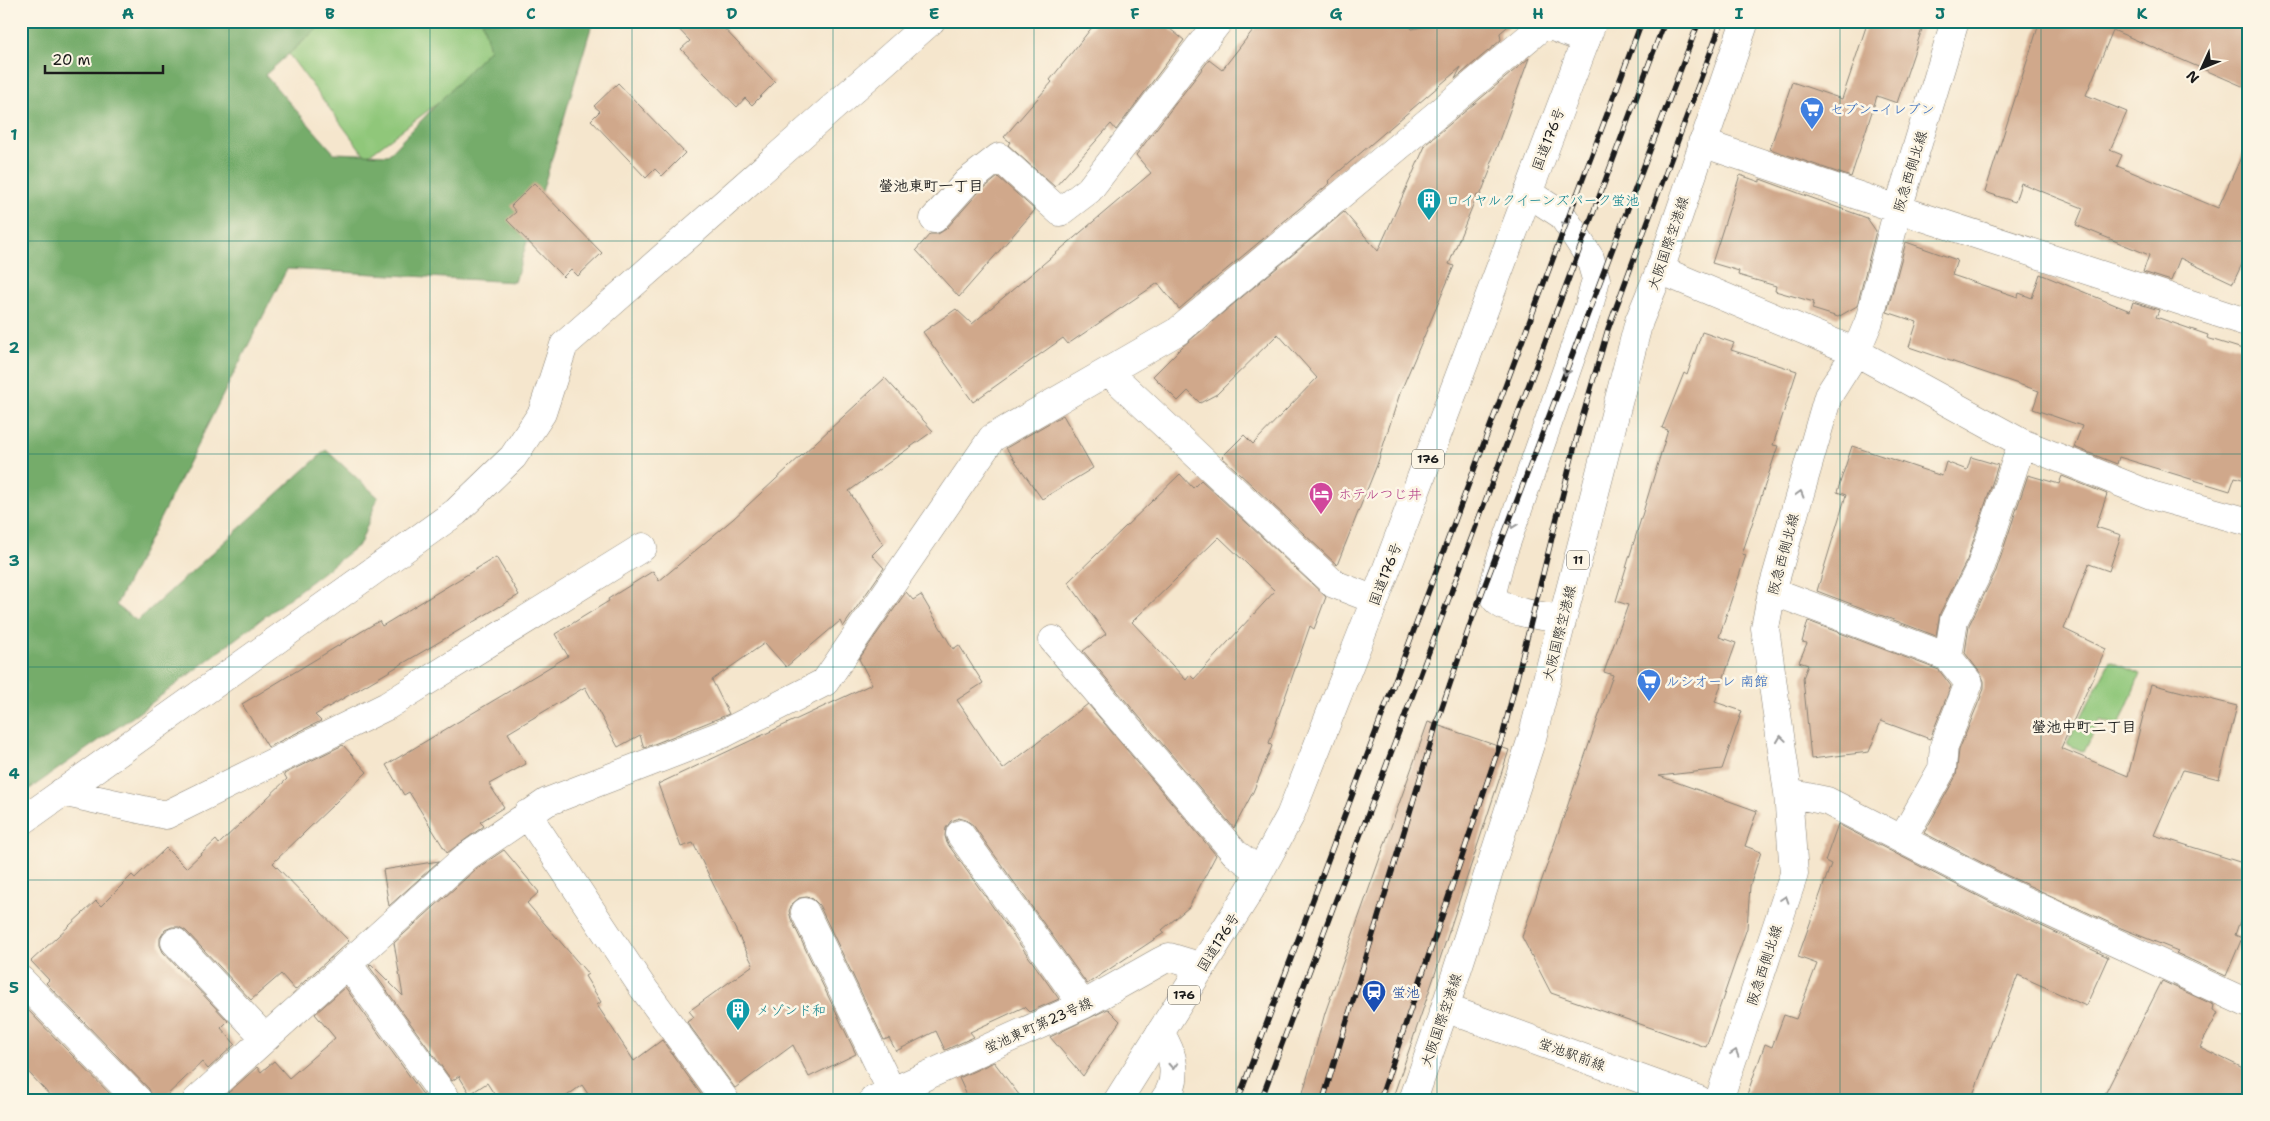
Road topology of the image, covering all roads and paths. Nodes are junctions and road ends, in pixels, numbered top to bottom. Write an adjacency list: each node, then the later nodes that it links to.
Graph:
1 (931, 21): 23 (main road)
2 (1218, 21): 10 (main road)
3 (1745, 21): 7 (main road, 大阪国際空港線 / 11)
4 (1956, 21): 9 (main road, 阪急西側北線)
5 (1544, 23): 6 (main road); 25 (main road)
6 (1590, 31): 8 (main road, 国道176号 / 176)
7 (1702, 143): 9 (main road); 11 (main road, 大阪国際空港線 / 11)
8 (1528, 194): 19 (main road, 国道176号 / 176); 20 (main road, one-way to 20)
9 (1898, 209): 12 (main road); 13 (main road, 阪急西側北線)
10 (934, 219)
11 (1660, 270): 13 (main road); 20 (main road, 大阪国際空港線 / 11)
12 (2249, 323)
13 (1856, 352): 15 (main road); 18 (main road, 阪急西側北線, one-way to 13)
14 (1115, 378): 19 (main road)
15 (2022, 443): 16 (main road); 22 (main road)
16 (2249, 522)
17 (643, 547): 23 (main road)
18 (1772, 591): 22 (main road); 24 (main road, 阪急西側北線, one-way to 18)
19 (1375, 600): 29 (main road, 国道176号 / 176)
20 (1562, 619): 37 (main road, 大阪国際空港線 / 11)
21 (1054, 640): 29 (main road)
22 (1948, 657): 28 (main road)
23 (62, 792): 26 (main road)
24 (1788, 793): 28 (main road); 49 (main road, 阪急西側北線, one-way to 24)
25 (527, 814): 32 (main road); 44 (main road)
26 (21, 822)
27 (960, 834): 36 (main road)
28 (1902, 838): 35 (main road)
29 (1259, 871): 33 (main road, 国道176号 / 176)
30 (805, 912): 40 (main road)
31 (175, 942): 39 (main road)
32 (348, 964): 39 (main road); 43 (main road)
33 (1202, 967): 36 (main road, 蛍池東町第23号線); 38 (main road, 国道176号 / 176)
34 (21, 980): 42 (main road)
35 (2248, 999)
36 (1083, 1005): 40 (main road, 蛍池東町第23号線)
37 (1446, 1008): 47 (main road, 大阪国際空港線 / 11); 48 (main road, 蛍池駅前線)
38 (1160, 1034): 45 (main road, 国道176号 / 176); 46 (main road, one-way to 46)
39 (265, 1038): 41 (main road)
40 (882, 1095)
41 (198, 1099)
42 (138, 1100)
43 (447, 1100)
44 (724, 1100)
45 (1118, 1100)
46 (1164, 1100)
47 (1413, 1100)
48 (1699, 1100)
49 (1719, 1100)

